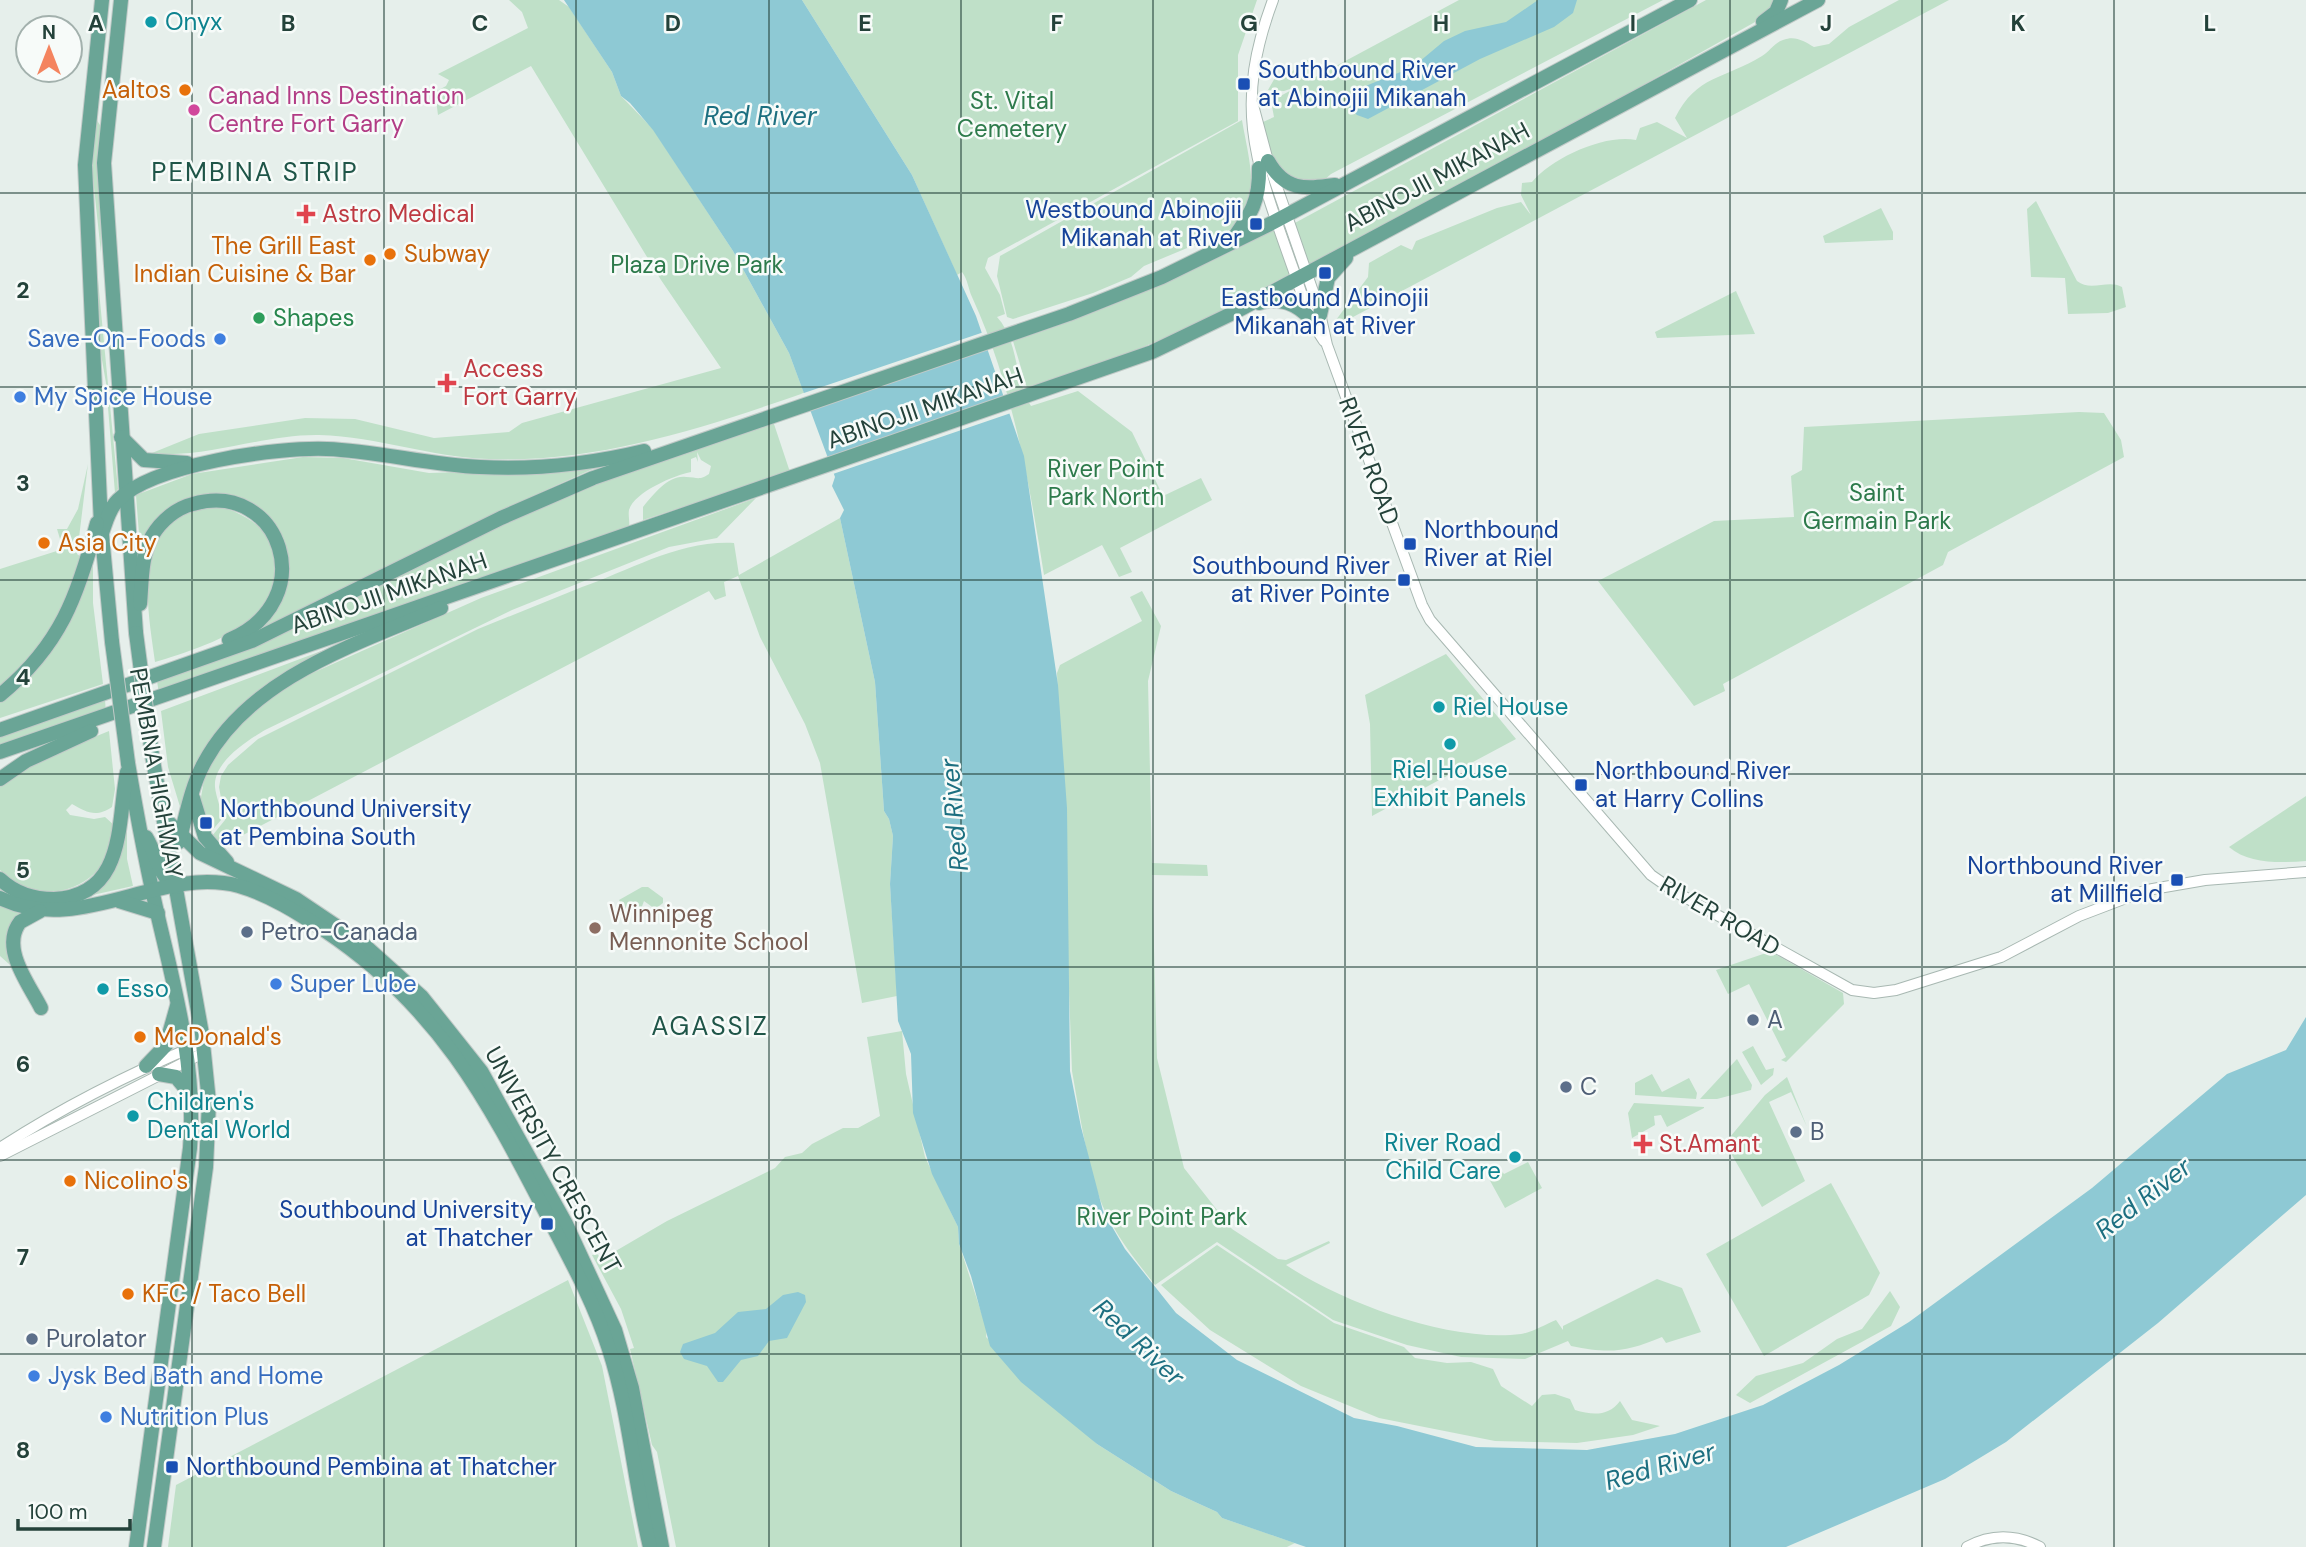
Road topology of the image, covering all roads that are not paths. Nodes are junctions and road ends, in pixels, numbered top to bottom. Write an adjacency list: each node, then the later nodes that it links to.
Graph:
1 (102, 0): 20 (main road, PEMBINA HIGHWAY)
2 (121, 0): 17 (main road, PEMBINA HIGHWAY)
3 (1273, 0): 8 (street, RIVER ROAD)
4 (1690, 0): 9 (main road, ABINOJII MIKANAH)
5 (1781, 0): 7 (main road)
6 (1818, 0): 7 (main road, ABINOJII MIKANAH)
7 (1672, 78): 11 (main road, ABINOJII MIKANAH)
8 (1263, 164): 9 (main road); 10 (street, RIVER ROAD); 12 (main road)
9 (1346, 183): 10 (main road, ABINOJII MIKANAH)
10 (1281, 218): 12 (main road, ABINOJII MIKANAH); 13 (street, RIVER ROAD)
11 (1364, 243): 13 (main road, ABINOJII MIKANAH); 15 (main road)
12 (1228, 246): 16 (main road, ABINOJII MIKANAH)
13 (1301, 276): 14 (main road, ABINOJII MIKANAH); 15 (street, RIVER ROAD)
14 (1235, 312): 15 (main road); 22 (main road, ABINOJII MIKANAH)
15 (1316, 317): 37 (street, RIVER ROAD)
16 (727, 431): 18 (main road); 24 (main road, ABINOJII MIKANAH)
17 (121, 438): 18 (main road); 19 (main road, PEMBINA HIGHWAY)
18 (208, 464): 19 (main road)
19 (125, 495): 21 (main road); 23 (main road, PEMBINA HIGHWAY)
20 (100, 508): 21 (main road, PEMBINA HIGHWAY); 26 (main road)
21 (102, 533): 29 (main road, PEMBINA HIGHWAY, bridge)
22 (551, 560): 25 (main road, ABINOJII MIKANAH); 31 (main road)
23 (136, 633): 24 (main road); 32 (main road, PEMBINA HIGHWAY, bridge)
24 (164, 674): 27 (main road, ABINOJII MIKANAH)
25 (175, 693): 28 (main road, ABINOJII MIKANAH); 30 (main road)
26 (0, 695)
27 (0, 730)
28 (0, 752)
29 (128, 763): 33 (main road, PEMBINA HIGHWAY); 38 (main road)
30 (0, 779)
31 (192, 794): 34 (main road); 36 (main road)
32 (162, 816): 34 (main road, UNIVERSITY CRESCENT); 35 (main road, PEMBINA HIGHWAY)
33 (139, 827): 39 (main road); 40 (main road, PEMBINA HIGHWAY)
34 (180, 835): 35 (main road); 36 (main road, UNIVERSITY CRESCENT)
35 (172, 866): 39 (main road, PEMBINA HIGHWAY)
36 (234, 870): 57 (main road, UNIVERSITY CRESCENT)
37 (2306, 872)
38 (0, 878)
39 (176, 887): 40 (main road, UNIVERSITY CRESCENT); 47 (main road, PEMBINA HIGHWAY); 56 (main road, UNIVERSITY CRESCENT)
40 (153, 892): 42 (main road, UNIVERSITY CRESCENT); 44 (main road, PEMBINA HIGHWAY)
41 (0, 898): 43 (main road, UNIVERSITY CRESCENT)
42 (115, 901): 43 (main road, UNIVERSITY CRESCENT); 44 (main road)
43 (44, 910): 46 (main road)
44 (158, 913): 45 (main road, PEMBINA HIGHWAY)
45 (178, 1001): 48 (main road, PEMBINA HIGHWAY); 49 (main road)
46 (41, 1008)
47 (204, 1047): 48 (street); 55 (main road, PEMBINA HIGHWAY)
48 (188, 1054): 49 (street); 50 (street); 51 (main road, PEMBINA HIGHWAY)
49 (146, 1066): 52 (street)
50 (159, 1074): 51 (main road); 53 (street)
51 (191, 1095): 54 (main road, PEMBINA HIGHWAY)
52 (0, 1148)
53 (0, 1156)
54 (136, 1547)
55 (154, 1547)
56 (650, 1547)
57 (662, 1547)
58 (1967, 1547): 59 (street)
59 (2040, 1547)

